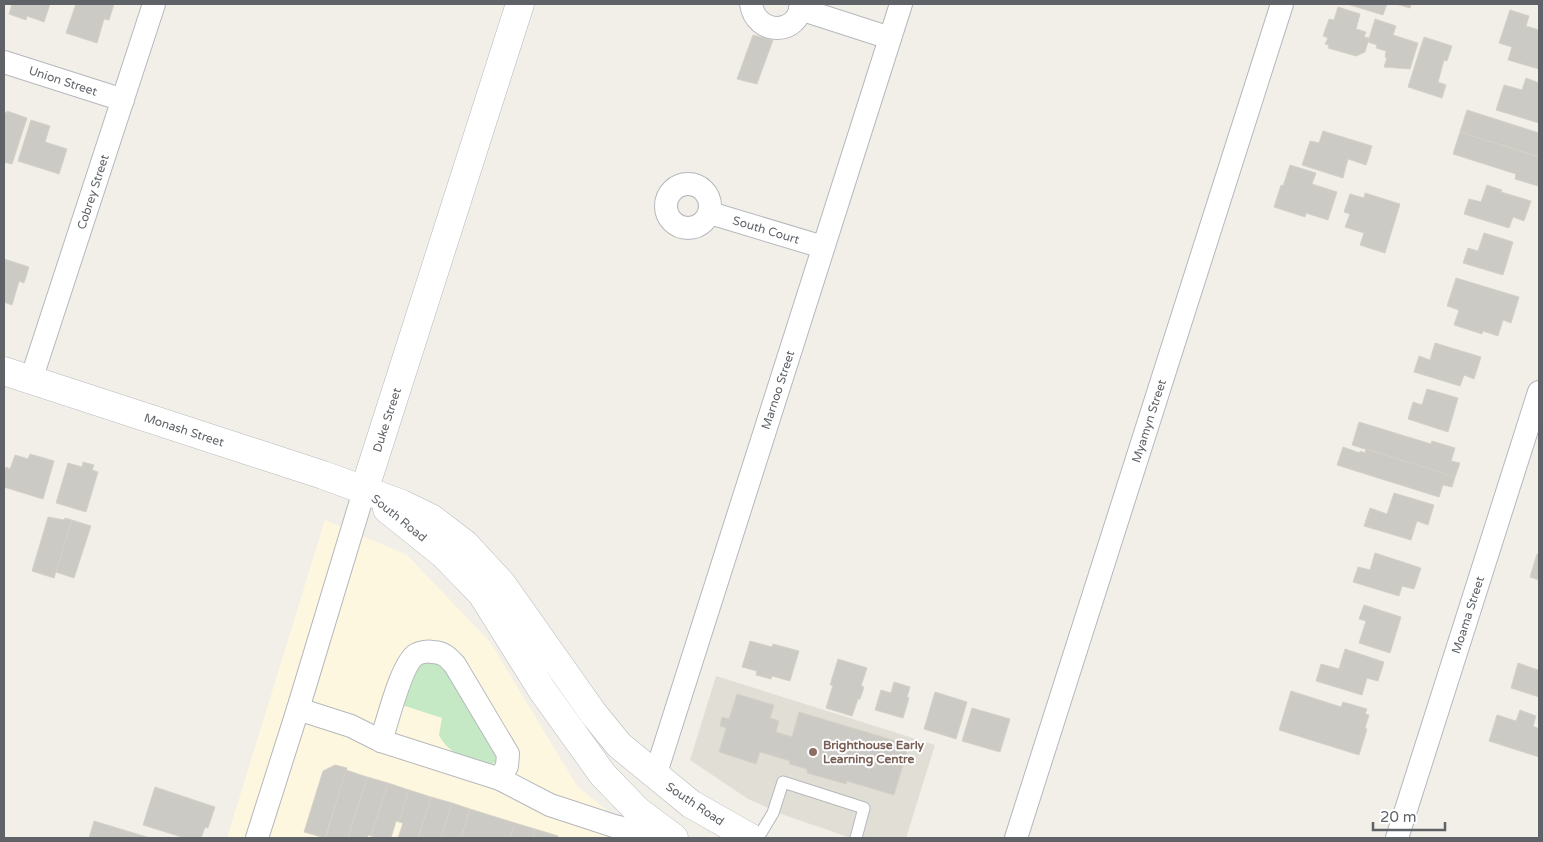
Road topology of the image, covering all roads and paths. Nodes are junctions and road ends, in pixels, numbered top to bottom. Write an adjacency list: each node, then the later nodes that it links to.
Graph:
1 (154, 4): 9 (street, Cobrey Street)
2 (520, 4): 15 (street, Duke Street)
3 (751, 4): 6 (street)
4 (901, 4): 7 (street, Marnoo Street)
5 (1282, 4): 26 (street, Myamyn Street)
6 (801, 6): 7 (street)
7 (890, 38): 11 (street, Marnoo Street)
8 (4, 62): 9 (street, Union Street)
9 (123, 100): 13 (street, Cobrey Street)
10 (710, 213): 11 (street, South Court)
11 (823, 247): 18 (street, Marnoo Street)
12 (4, 371): 13 (street, Monash Street)
13 (31, 380): 15 (street, Monash Street)
14 (1539, 392): 27 (street, Moama Street)
15 (364, 491): 16 (street, Duke Street); 18 (street, South Road); 22 (street, South Road)
16 (298, 709): 17 (street); 20 (street, Duke Street)
17 (381, 741): 19 (street); 19 (street)
18 (654, 776): 23 (street, South Road)
19 (500, 779): 21 (street)
20 (257, 838)
21 (662, 838)
22 (674, 838)
23 (752, 838)
24 (758, 838): 25 (lane)
25 (856, 838)
26 (1016, 838)
27 (1397, 838)

